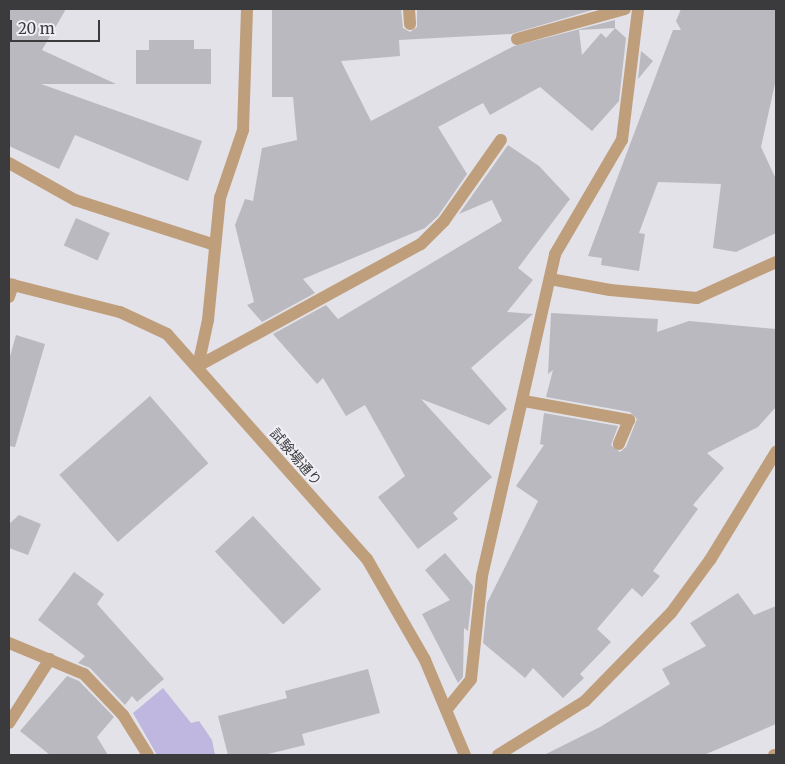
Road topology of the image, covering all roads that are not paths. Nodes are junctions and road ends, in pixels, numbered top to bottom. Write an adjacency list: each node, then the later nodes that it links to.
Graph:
1 (247, 9): 10 (street)
2 (409, 9): 6 (street)
3 (625, 9): 5 (street)
4 (638, 9): 12 (street)
5 (596, 12): 7 (street)
6 (410, 24)
7 (517, 39)
8 (501, 140): 14 (street)
9 (9, 163): 10 (street)
10 (215, 245): 14 (street)
11 (776, 262): 12 (street)
12 (550, 279): 15 (street)
13 (10, 289): 14 (street, 試験場通り)
14 (198, 366): 20 (street, 試験場通り)
15 (524, 401): 16 (street); 20 (street)
16 (619, 444)
17 (776, 452): 24 (street)
18 (9, 643): 19 (street)
19 (50, 659): 21 (street); 22 (street)
20 (447, 709): 23 (street, 試験場通り)
21 (9, 723)
22 (148, 755)
23 (466, 755)
24 (498, 755)

